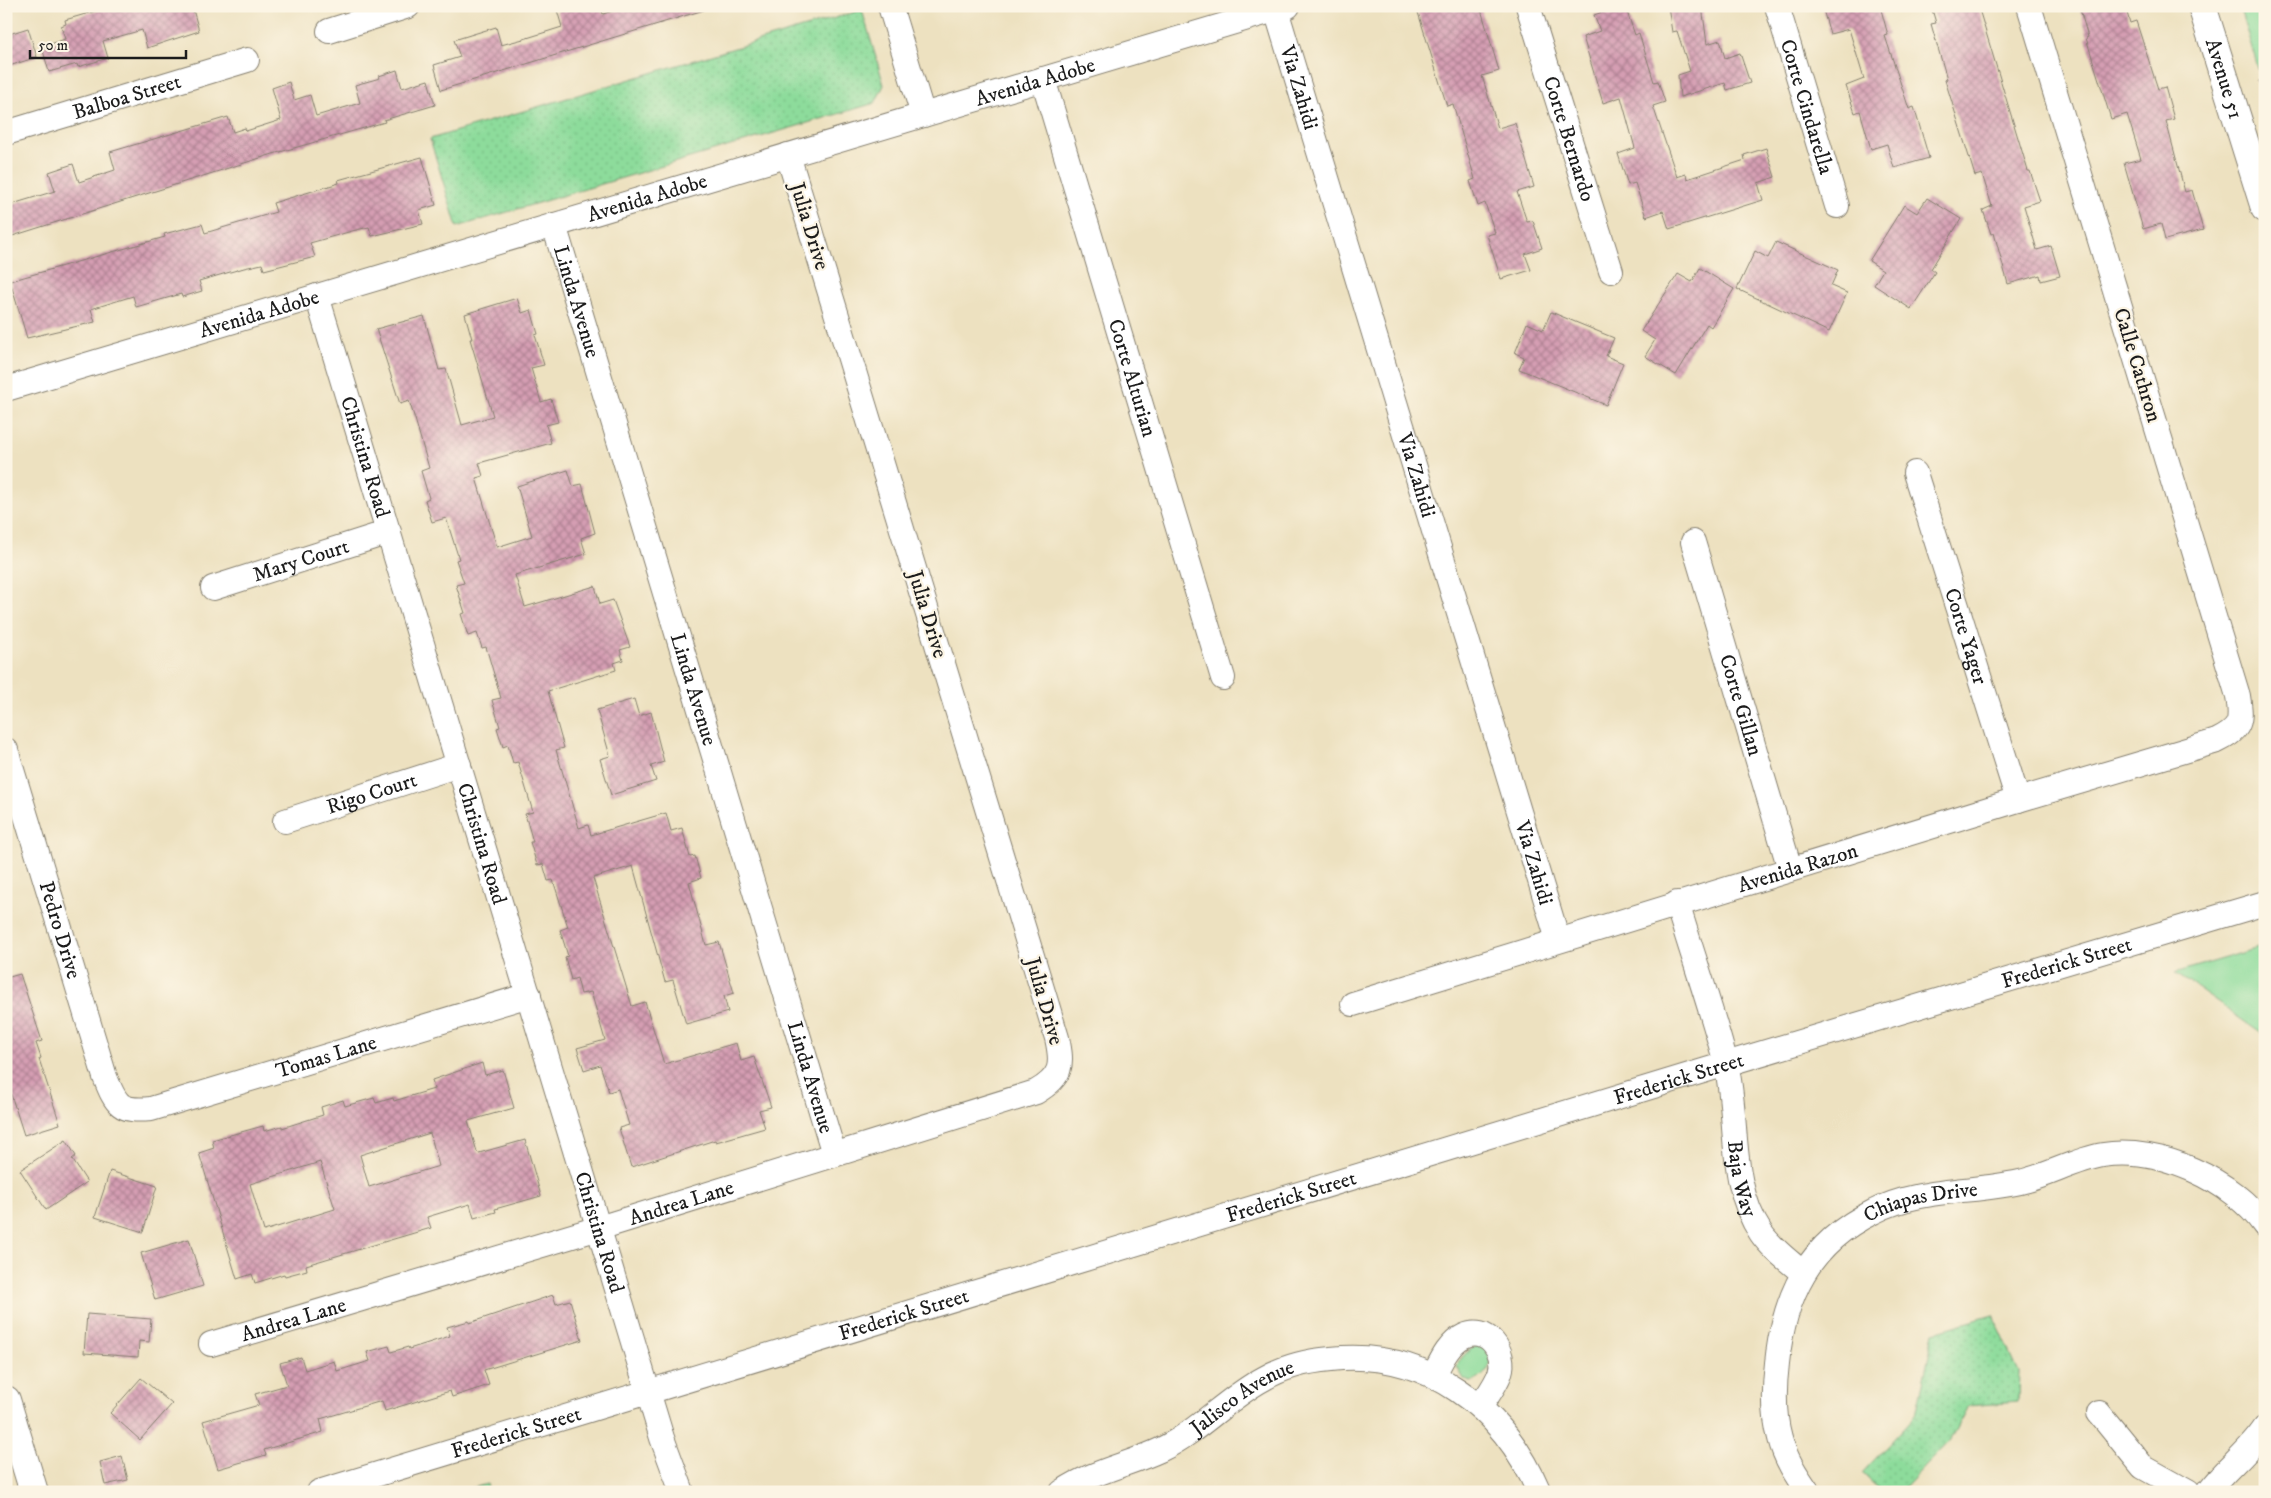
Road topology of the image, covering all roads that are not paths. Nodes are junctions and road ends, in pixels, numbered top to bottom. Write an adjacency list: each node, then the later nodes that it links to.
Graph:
1 (408, 6): 8 (street)
2 (890, 6): 11 (street)
3 (1528, 6): 17 (street, Corte Bernardo)
4 (1777, 6): 14 (street, Corte Cindarella)
5 (2029, 6): 25 (street, Calle Cathron)
6 (2202, 6): 15 (street, Avenue 51)
7 (1282, 8): 10 (street, Avenida Adobe); 34 (street, Via Zahidi)
8 (329, 30)
9 (247, 60): 12 (street, Balboa Street)
10 (1042, 80): 11 (street, Avenida Adobe); 24 (street, Corte Alturian)
11 (923, 115): 13 (street, Avenida Adobe)
12 (6, 133)
13 (788, 155): 16 (street, Avenida Adobe); 38 (street, Julia Drive)
14 (1837, 206)
15 (2265, 208)
16 (554, 225): 18 (street, Avenida Adobe); 40 (street, Linda Avenue)
17 (1611, 270)
18 (317, 296): 19 (street, Avenida Adobe); 21 (street, Christina Road)
19 (6, 389)
20 (1915, 473): 29 (street, Corte Yager)
21 (389, 532): 23 (street, Mary Court); 27 (street, Christina Road)
22 (1693, 542): 31 (street, Corte Gillan)
23 (213, 588)
24 (1223, 678)
25 (2239, 726): 29 (street, Avenida Razon)
26 (6, 750): 28 (street, Pedro Drive)
27 (459, 765): 30 (street, Rigo Court); 35 (street, Christina Road)
28 (13, 798): 39 (street, Pedro Drive)
29 (2018, 800): 31 (street, Avenida Razon)
30 (285, 821)
31 (1790, 869): 33 (street, Avenida Razon)
32 (2265, 903): 37 (street, Frederick Street)
33 (1677, 904): 34 (street, Avenida Razon); 37 (street, Baja Way)
34 (1558, 940): 36 (street, Avenida Razon)
35 (529, 994): 39 (street, Tomas Lane); 42 (street, Christina Road)
36 (1353, 1004)
37 (1726, 1064): 43 (street, Baja Way); 46 (street, Frederick Street)
38 (1059, 1073): 40 (street, Andrea Lane)
39 (120, 1106)
40 (834, 1154): 42 (street, Andrea Lane)
41 (2265, 1226): 43 (street, Chiapas Drive)
42 (599, 1228): 44 (street, Andrea Lane); 46 (street, Christina Road)
43 (1803, 1273): 56 (street, Chiapas Drive)
44 (210, 1344)
45 (1434, 1375): 48 (street, Jalisco Avenue); 48 (street); 54 (street, Jalisco Avenue)
46 (648, 1392): 52 (street, Frederick Street); 53 (street)
47 (6, 1400): 51 (street)
48 (1480, 1406): 55 (street, Jalisco Avenue)
49 (2100, 1413): 57 (street)
50 (2265, 1428): 58 (street)
51 (34, 1492)
52 (319, 1492)
53 (682, 1492)
54 (1062, 1492)
55 (1539, 1492)
56 (1808, 1492)
57 (2188, 1492)
58 (2208, 1492)

